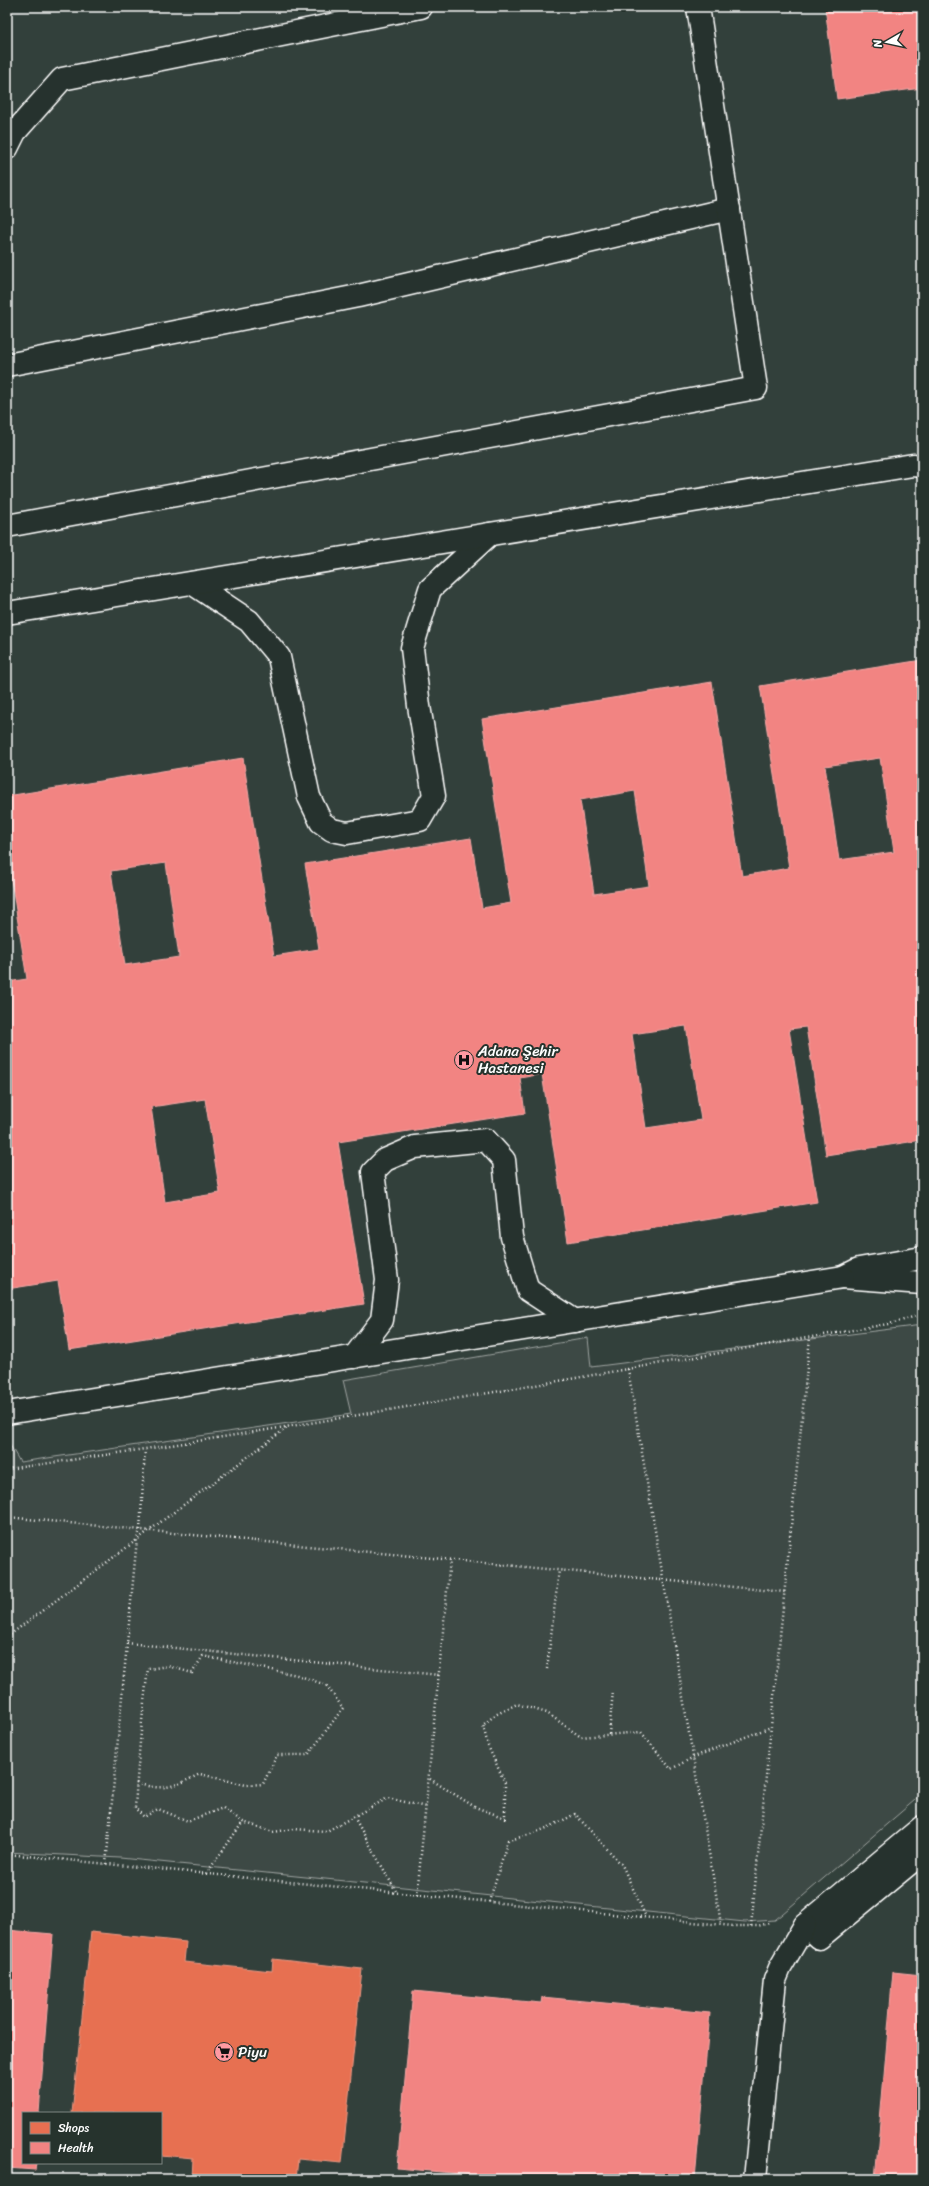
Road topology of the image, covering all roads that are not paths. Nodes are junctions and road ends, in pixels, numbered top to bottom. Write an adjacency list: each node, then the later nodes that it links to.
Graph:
1 (421, 7): 3 (street)
2 (698, 7): 4 (street)
3 (7, 148)
4 (729, 209): 5 (street); 7 (street)
5 (7, 365)
6 (922, 466): 8 (street)
7 (7, 526)
8 (490, 534): 9 (street); 9 (street)
9 (192, 583): 10 (street)
10 (7, 613)
11 (922, 1258): 12 (street)
12 (843, 1277): 13 (street); 14 (street)
13 (922, 1283)
14 (575, 1321): 15 (street); 15 (street)
15 (354, 1357): 16 (street)
16 (7, 1413)
17 (922, 1827): 19 (street)
18 (922, 1853): 19 (street)
19 (805, 1925): 20 (street)
20 (755, 2179)

